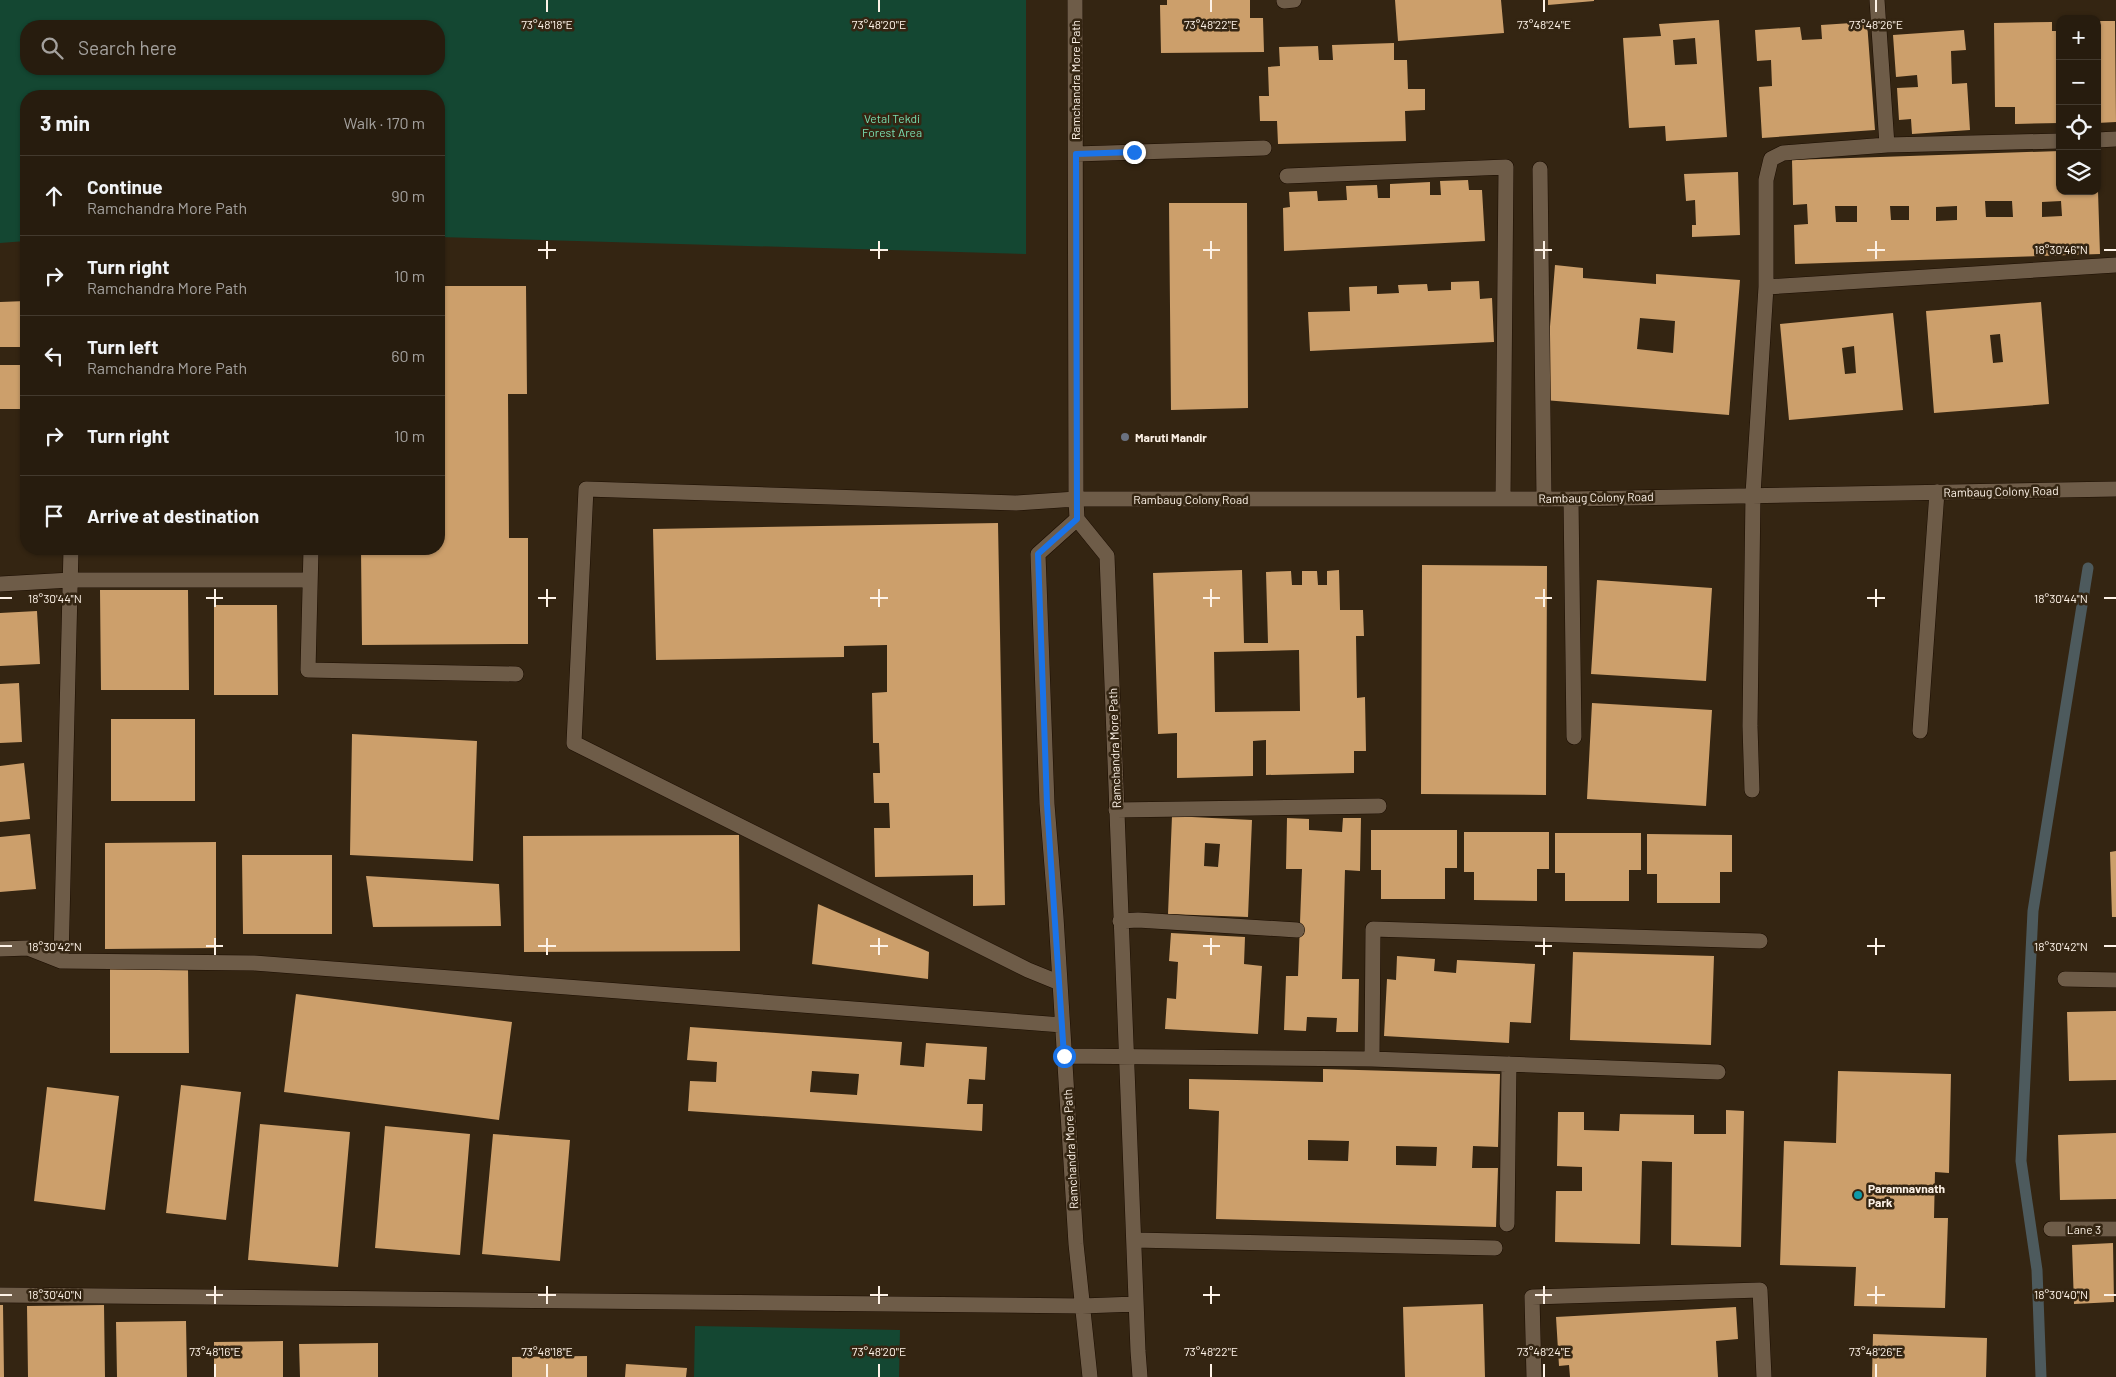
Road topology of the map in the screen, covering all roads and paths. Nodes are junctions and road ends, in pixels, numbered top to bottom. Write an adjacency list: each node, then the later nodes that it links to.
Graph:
1 (1075, 0): 8 (street, Ramchandra More Path)
2 (1877, 0): 6 (street)
3 (2116, 139): 5 (street)
4 (2056, 140): 6 (street)
5 (2101, 140)
6 (1887, 145): 12 (street)
7 (1264, 148): 8 (street)
8 (1076, 154): 17 (street, Ramchandra More Path)
9 (1540, 169): 16 (street)
10 (1287, 176): 18 (street)
11 (2116, 265): 12 (street)
12 (1766, 287): 15 (street)
13 (2116, 489): 14 (street, Rambaug Colony Road)
14 (1937, 492): 15 (street, Rambaug Colony Road); 27 (street)
15 (1753, 494): 19 (street, Rambaug Colony Road); 29 (street)
16 (1544, 498): 18 (street, Rambaug Colony Road); 19 (street, Rambaug Colony Road)
17 (1076, 499): 18 (street, Rambaug Colony Road); 20 (street, Ramchandra More Path); 39 (street, Rambaug Colony Road)
18 (1503, 499)
19 (1571, 499): 28 (street)
20 (1077, 519): 31 (street, Ramchandra More Path); 39 (street, Ramchandra More Path)
21 (71, 555): 23 (street)
22 (311, 555): 24 (street)
23 (71, 580): 24 (street); 25 (street); 36 (street)
24 (310, 580): 26 (street)
25 (0, 584)
26 (516, 674)
27 (1920, 731)
28 (1574, 737)
29 (1752, 790)
30 (1379, 806): 31 (street)
31 (1116, 810): 32 (street, Ramchandra More Path)
32 (1120, 921): 33 (street); 41 (street, Ramchandra More Path)
33 (1298, 930)
34 (1760, 941): 43 (street)
35 (0, 949): 36 (street)
36 (61, 961): 40 (street)
37 (2066, 979): 38 (street)
38 (2116, 980)
39 (1060, 983): 40 (street, Ramchandra More Path)
40 (1062, 1025): 42 (street, Ramchandra More Path)
41 (1126, 1055): 42 (street); 43 (street); 49 (street, Ramchandra More Path)
42 (1064, 1056): 53 (street, Ramchandra More Path)
43 (1372, 1059): 44 (street)
44 (1509, 1064): 45 (street); 46 (street)
45 (1718, 1072)
46 (1507, 1224)
47 (2051, 1229): 48 (street, Lane 3)
48 (2116, 1229)
49 (1134, 1240): 50 (street); 52 (street, Ramchandra More Path)
50 (1496, 1248)
51 (0, 1295): 53 (street)
52 (1136, 1304): 53 (street); 55 (street, Ramchandra More Path)
53 (1082, 1306): 54 (street, Ramchandra More Path)
54 (1090, 1377)
55 (1140, 1377)
56 (1534, 1377): 57 (street)
57 (1764, 1377)

